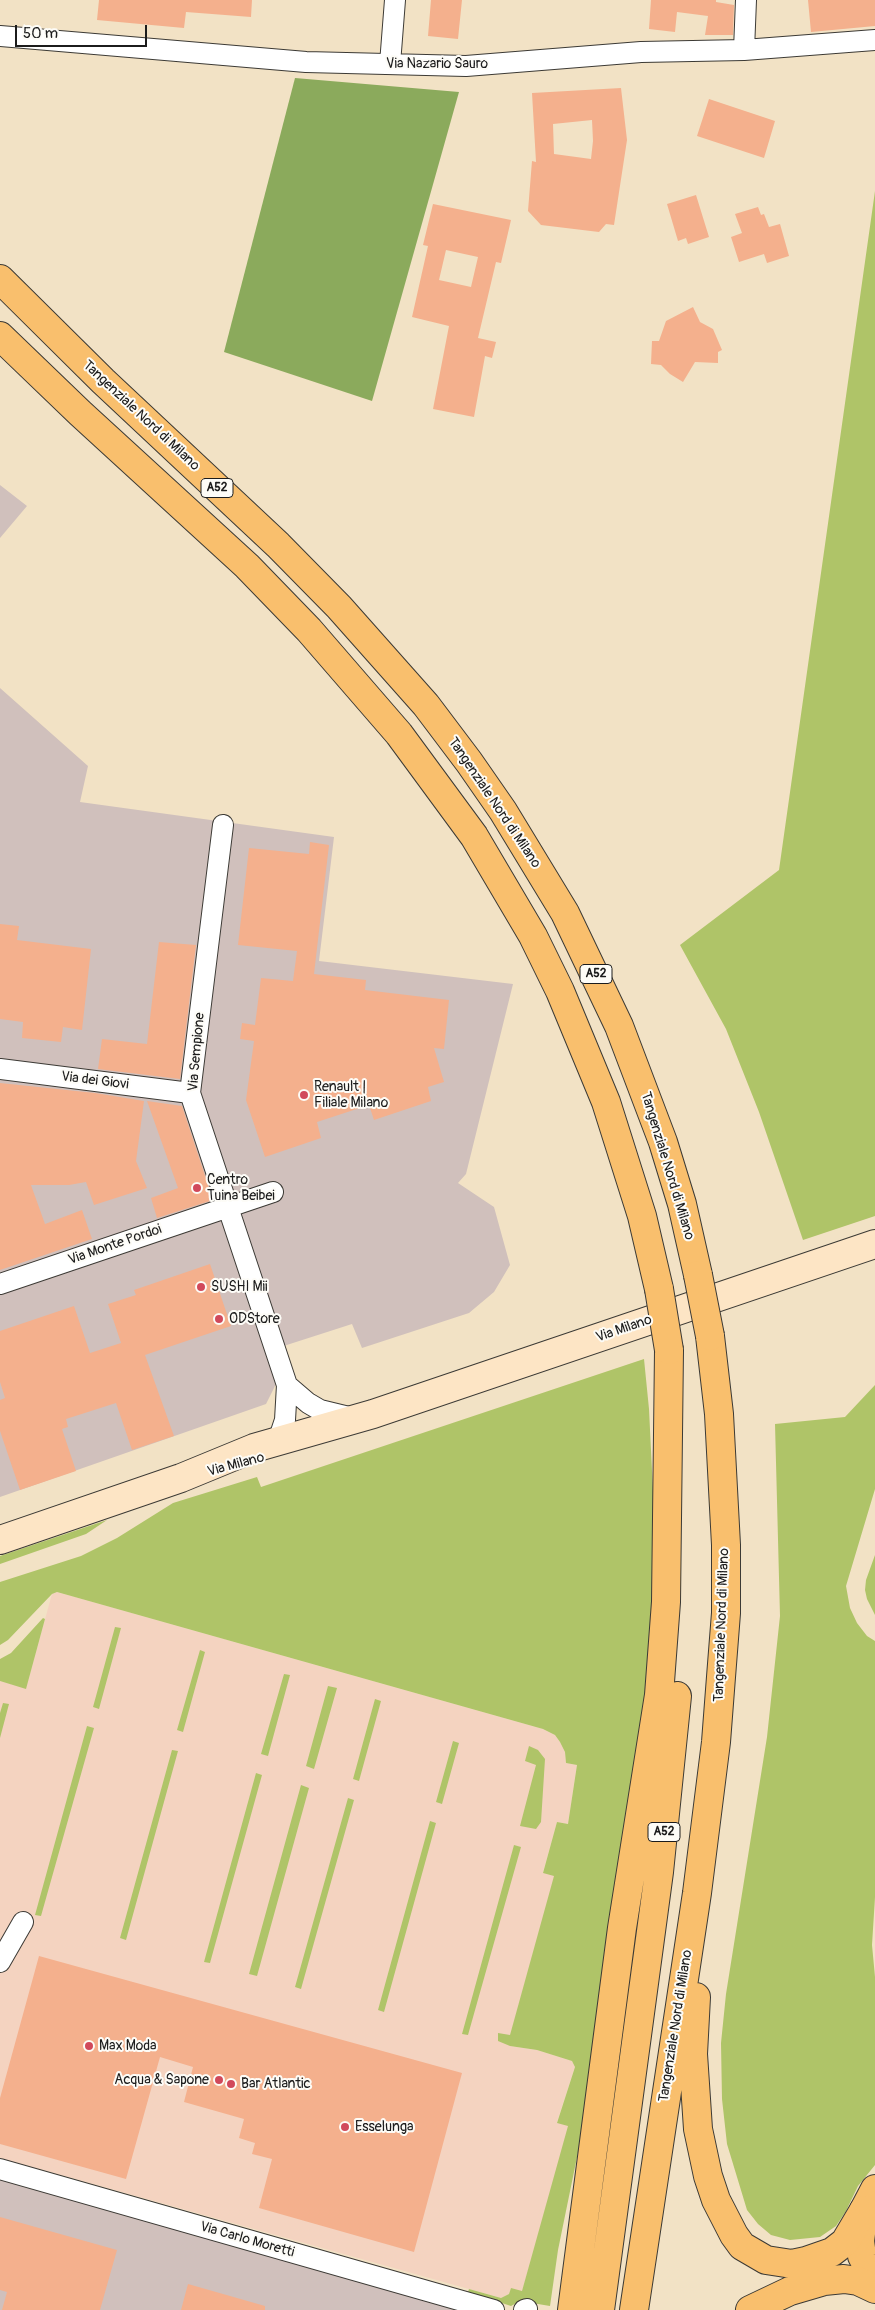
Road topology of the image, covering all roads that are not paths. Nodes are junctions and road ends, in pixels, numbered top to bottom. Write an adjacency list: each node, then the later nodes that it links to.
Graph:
1 (395, 0): 6 (street)
2 (746, 0): 5 (street)
3 (0, 36): 6 (street, Via Nazario Sauro)
4 (875, 40): 5 (street, Via Nazario Sauro)
5 (744, 50): 6 (street, Via Nazario Sauro)
6 (390, 64)
7 (0, 279): 22 (main road, Tangenziale Nord di Milano / A52, bridge)
8 (0, 336): 16 (main road, A52, bridge)
9 (223, 826): 11 (street, Via Sempione)
10 (0, 1069): 11 (street, Via dei Giovi)
11 (190, 1093): 13 (street, Via Sempione)
12 (273, 1192): 13 (street, Via Monte Pordoi)
13 (230, 1207): 15 (street, Via Monte Pordoi); 17 (street, Via Sempione)
14 (875, 1244): 18 (street, Via Milano)
15 (0, 1284)
16 (669, 1350): 30 (main road); 31 (main road, A52)
17 (288, 1385): 18 (street, Via Sempione); 19 (street, Via Sempione)
18 (366, 1416): 19 (street, Via Milano); 20 (street, Via Milano)
19 (278, 1441): 20 (street, Via Milano)
20 (182, 1478): 21 (street, Via Milano)
21 (0, 1540)
22 (716, 1742): 26 (main road); 32 (main road, Tangenziale Nord di Milano / A52)
23 (23, 1922): 24 (street)
24 (0, 1962)
25 (0, 2169): 29 (street, Via Carlo Moretti)
26 (869, 2199): 27 (main road)
27 (875, 2281)
28 (875, 2289): 33 (main road)
29 (494, 2310)
30 (572, 2310)
31 (600, 2310)
32 (634, 2310)
33 (750, 2310)

